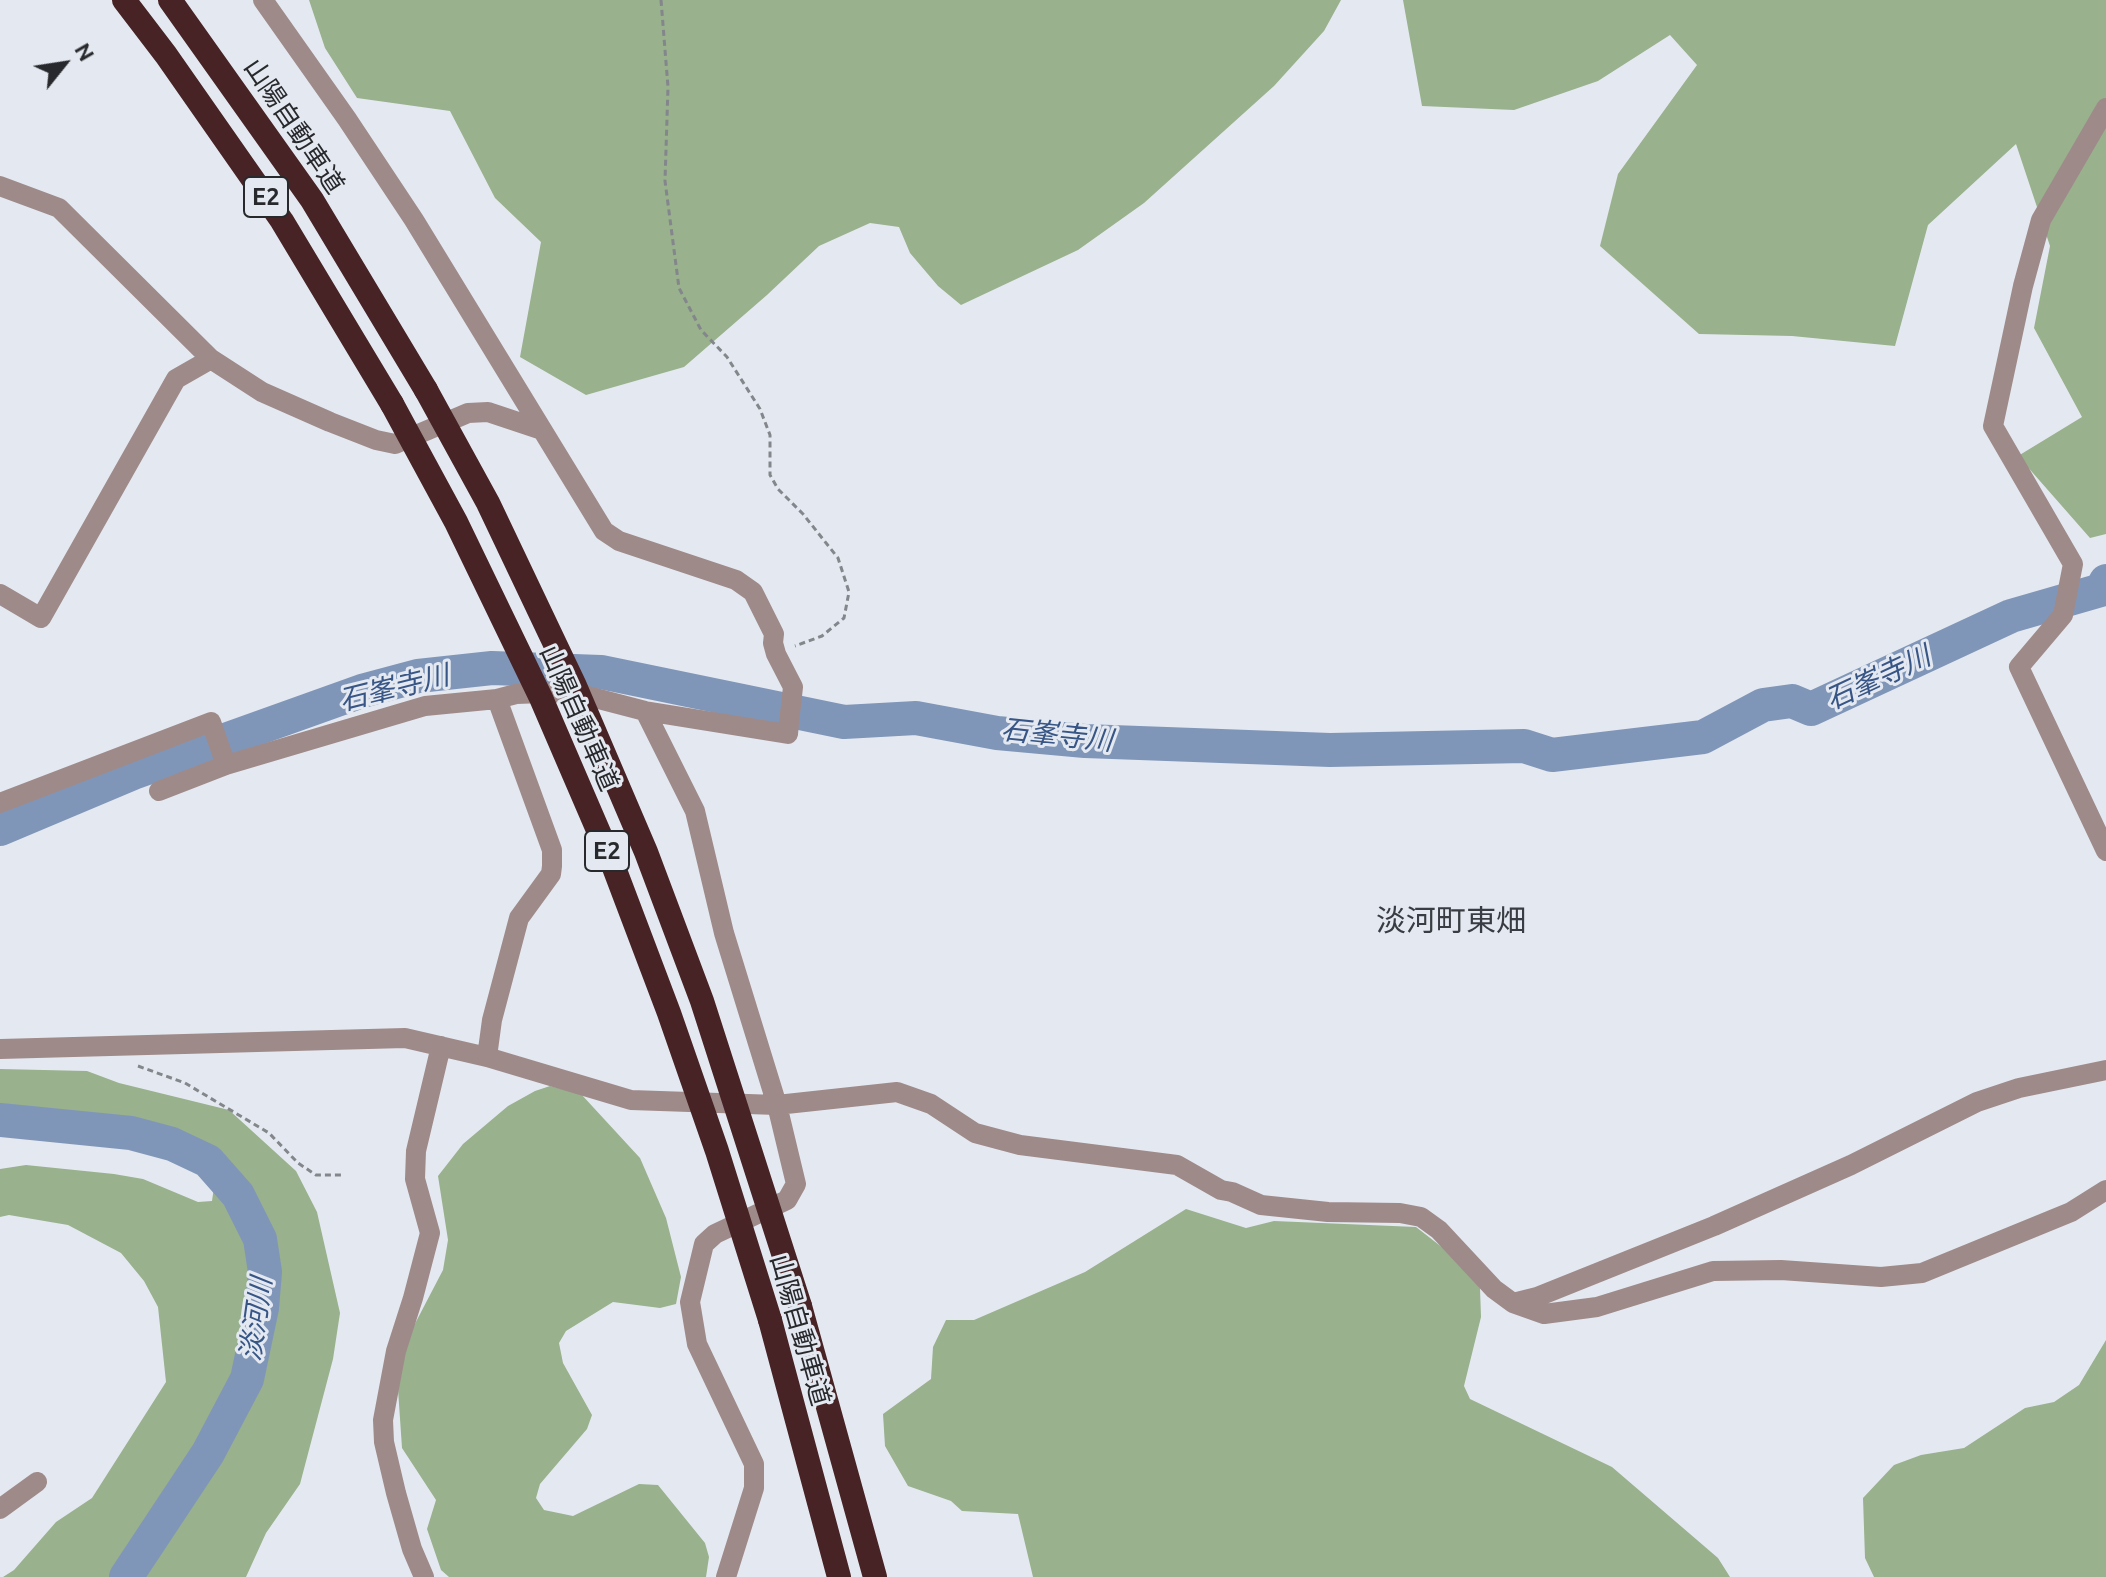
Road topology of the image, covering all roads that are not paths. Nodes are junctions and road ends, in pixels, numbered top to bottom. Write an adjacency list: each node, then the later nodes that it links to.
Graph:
1 (124, 0): 26 (highway, 山陽自動車道 / E2, bridge)
2 (170, 0): 27 (highway, 山陽自動車道 / E2, bridge)
3 (263, 0): 7 (street)
4 (2106, 108): 14 (street)
5 (0, 186): 6 (street)
6 (211, 359): 7 (street); 8 (street)
7 (542, 430): 10 (street)
8 (0, 594)
9 (497, 699): 10 (street); 11 (street); 17 (street)
10 (645, 711): 19 (street)
11 (226, 765): 12 (street); 13 (street)
12 (159, 791)
13 (0, 803)
14 (2106, 851)
15 (441, 1046): 16 (street); 17 (street); 24 (street)
16 (0, 1049)
17 (487, 1057): 19 (street)
18 (2106, 1070): 21 (street)
19 (777, 1105): 21 (street); 25 (street)
20 (2106, 1190): 21 (street)
21 (1513, 1303)
22 (37, 1482): 23 (street)
23 (0, 1509)
24 (424, 1577)
25 (726, 1577)
26 (839, 1577)
27 (875, 1577)

